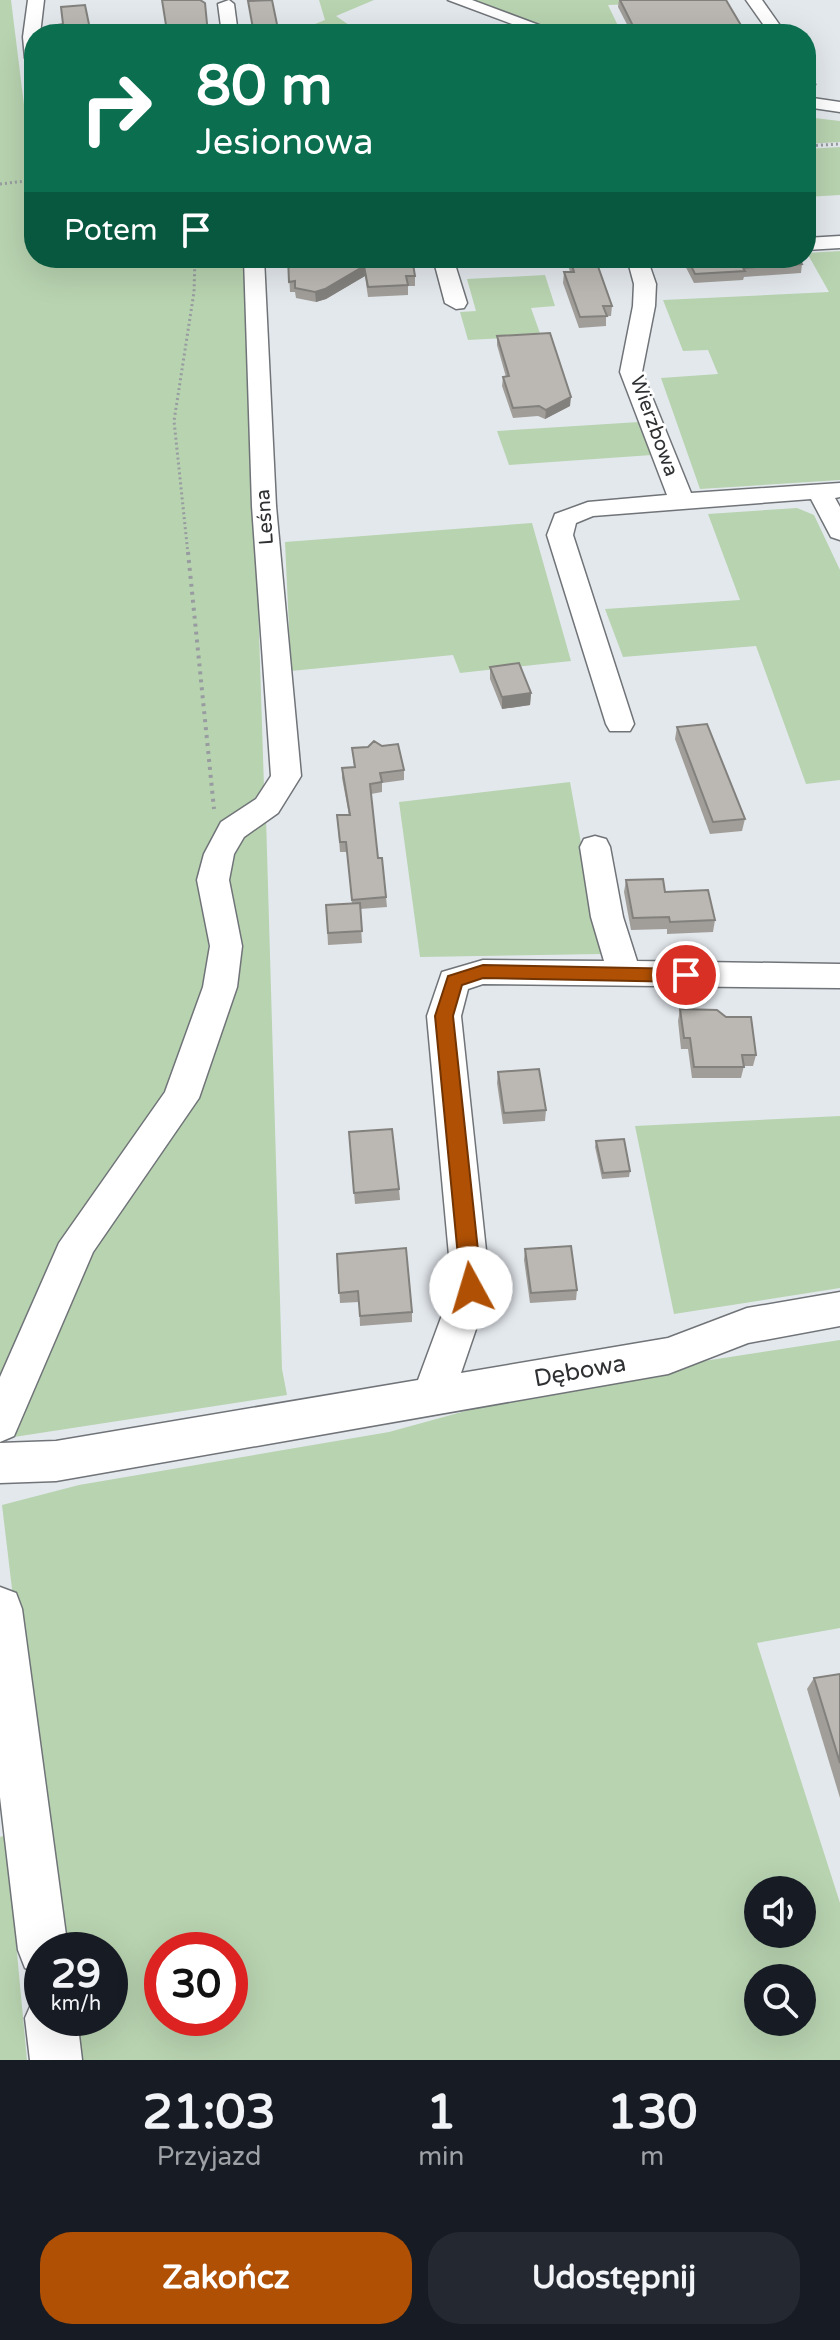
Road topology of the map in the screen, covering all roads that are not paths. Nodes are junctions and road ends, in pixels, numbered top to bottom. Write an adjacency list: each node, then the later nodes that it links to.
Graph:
1 (36, 0): 6 (street)
2 (456, 0): 8 (street)
3 (754, 0): 9 (street)
4 (226, 4): 7 (street)
5 (18, 10): 6 (street)
6 (33, 24)
7 (229, 24)
8 (526, 24)
9 (771, 24)
10 (816, 97): 11 (street)
11 (840, 107)
12 (840, 242): 13 (street)
13 (816, 243)
14 (254, 268): 27 (street, Leśna)
15 (446, 268): 17 (street)
16 (640, 268): 19 (street, Wierzbowa)
17 (456, 303)
18 (830, 491): 19 (street); 20 (street)
19 (682, 501): 21 (street, Wierzbowa)
20 (840, 532)
21 (620, 724)
22 (595, 847): 23 (street)
23 (625, 975): 24 (street); 26 (street)
24 (840, 976)
25 (840, 1309): 26 (street, Dębowa)
26 (432, 1397): 28 (street, Dębowa)
27 (0, 1423)
28 (0, 1463)
29 (0, 1609): 30 (street)
30 (41, 1932)
31 (53, 2036): 32 (street)
32 (56, 2060)

